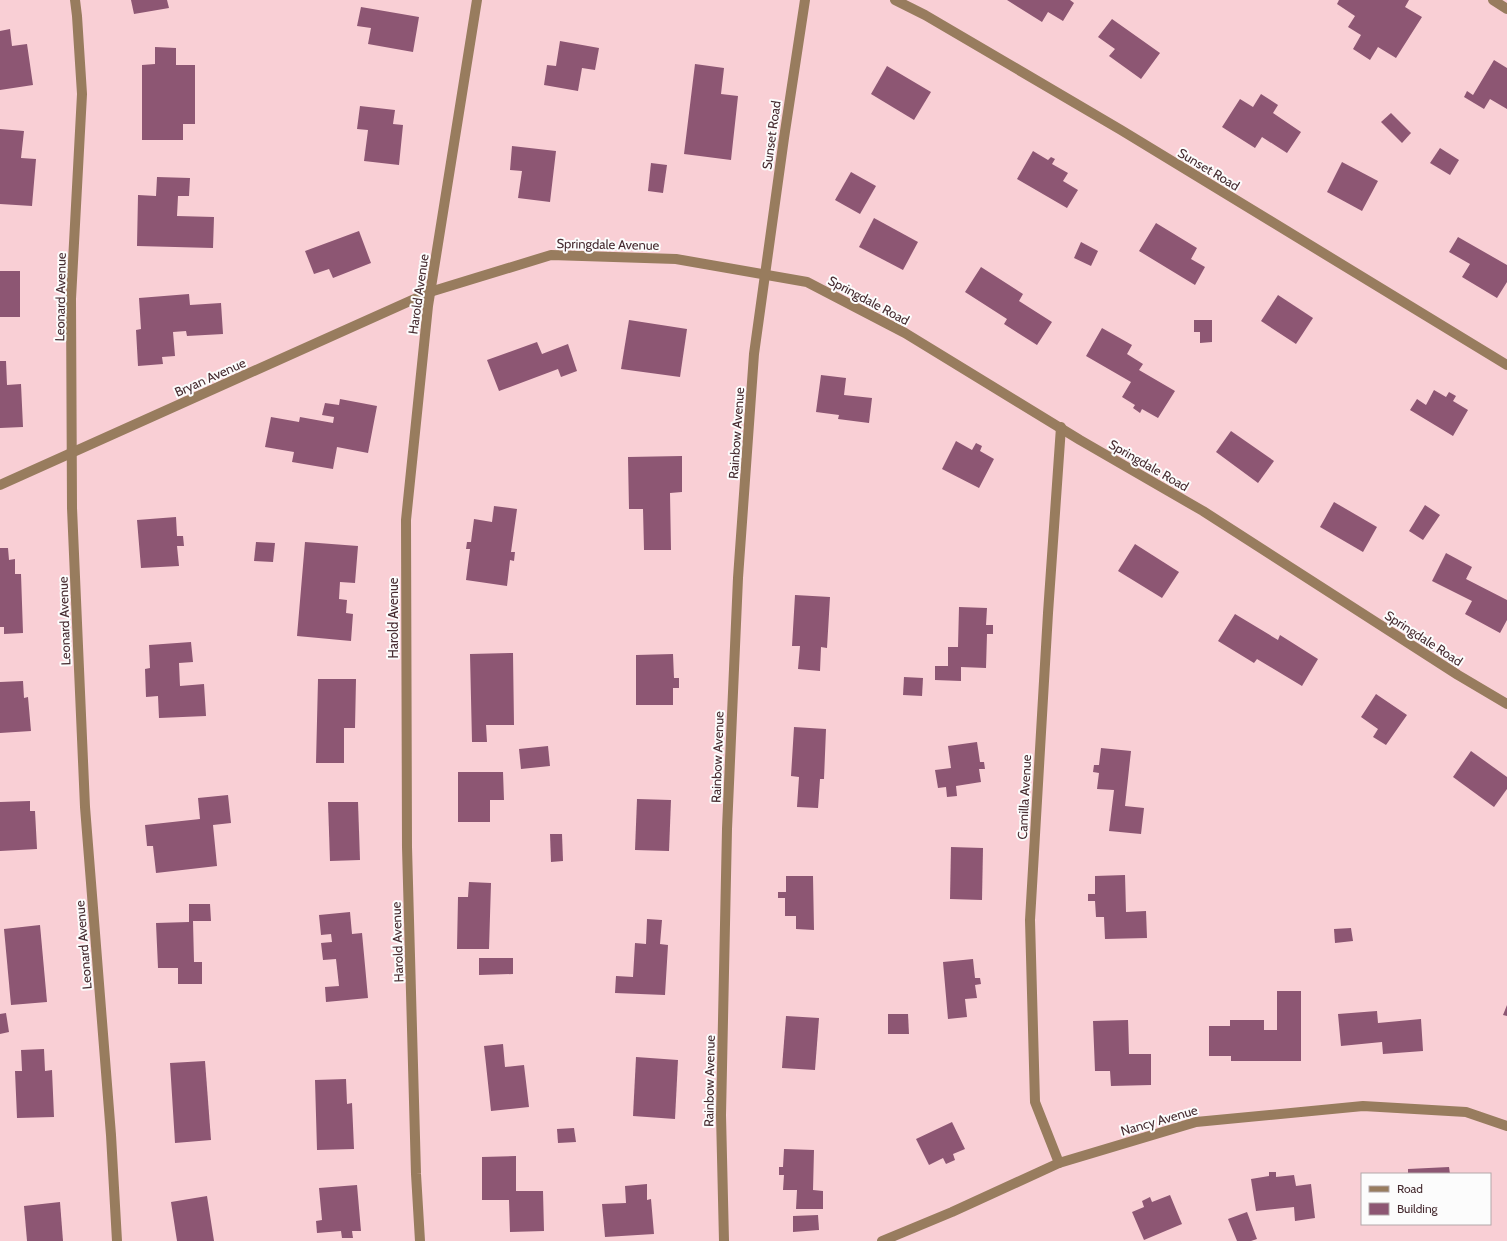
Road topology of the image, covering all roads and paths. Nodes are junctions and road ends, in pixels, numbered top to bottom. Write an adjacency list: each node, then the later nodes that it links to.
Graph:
1 (75, 0): 11 (street, Leonard Avenue)
2 (477, 0): 8 (street, Harold Avenue)
3 (805, 0): 7 (street, Sunset Road)
4 (896, 0): 9 (street, Sunset Road)
5 (1493, 0): 6 (street)
6 (1507, 9)
7 (765, 275): 8 (street, Springdale Avenue); 10 (street, Springdale Road); 18 (street, Rainbow Avenue)
8 (430, 292): 11 (street, Bryan Avenue); 17 (street, Harold Avenue)
9 (1507, 365)
10 (1060, 427): 13 (street, Springdale Road); 15 (street, Camilla Avenue)
11 (72, 453): 12 (street, Bryan Avenue); 16 (street, Leonard Avenue)
12 (0, 485)
13 (1507, 704)
14 (1507, 1126): 15 (street, Nancy Avenue)
15 (1059, 1164): 19 (street, Nancy Avenue)
16 (117, 1241)
17 (420, 1241)
18 (724, 1241)
19 (882, 1241)

